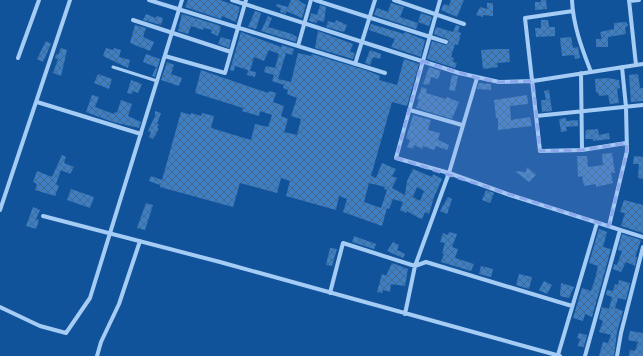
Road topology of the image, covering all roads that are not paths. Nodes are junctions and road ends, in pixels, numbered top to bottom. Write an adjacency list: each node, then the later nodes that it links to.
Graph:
1 (39, 0): 30 (street)
2 (70, 0): 43 (street)
3 (149, 0): 15 (street)
4 (182, 0): 15 (street)
5 (232, 0): 14 (street)
6 (311, 0): 20 (street)
7 (315, 0): 18 (street)
8 (375, 0): 18 (street)
9 (394, 0): 17 (street)
10 (440, 0): 17 (street)
11 (572, 0): 16 (street)
12 (639, 0): 13 (street)
13 (629, 1): 34 (street)
14 (246, 2): 20 (street); 22 (street)
15 (179, 9): 22 (street); 23 (street)
16 (573, 11): 37 (street); 42 (street)
17 (436, 14): 21 (street); 24 (street)
18 (369, 18): 24 (street); 25 (street)
19 (133, 20): 23 (street)
20 (304, 23): 25 (street); 27 (street)
21 (464, 24)
22 (238, 28): 27 (street); 28 (street)
23 (172, 34): 28 (street); 29 (street)
24 (429, 36): 26 (street); 31 (street)
25 (361, 41): 31 (street); 32 (street)
26 (446, 42)
27 (298, 46): 32 (street)
28 (231, 52): 29 (street)
29 (165, 56): 41 (street)
30 (18, 58)
31 (422, 61): 40 (street); 46 (street)
32 (355, 64): 38 (street)
33 (643, 64): 34 (street)
34 (636, 65): 36 (street)
35 (112, 67): 41 (lane)
36 (622, 67): 37 (street); 45 (street)
37 (591, 72): 39 (street)
38 (384, 73)
39 (581, 73): 42 (street); 47 (street)
40 (477, 78): 42 (street); 49 (street)
41 (157, 81): 50 (street)
42 (533, 81): 48 (street)
43 (37, 102): 50 (street); 54 (street)
44 (643, 105): 45 (street)
45 (626, 107): 47 (street); 51 (street)
46 (410, 110): 49 (street); 53 (street)
47 (582, 111): 48 (street); 52 (street)
48 (536, 116): 52 (street)
49 (462, 125): 53 (street)
50 (141, 134): 59 (street)
51 (626, 143): 52 (street); 57 (street)
52 (582, 150)
53 (449, 173): 56 (street); 63 (street)
54 (0, 210)
55 (43, 216): 59 (street)
56 (597, 223): 57 (street); 65 (street)
57 (609, 226): 58 (street)
58 (620, 230): 60 (street); 70 (street)
59 (111, 233): 61 (street); 66 (street)
60 (643, 237)
61 (140, 241): 64 (street); 68 (street)
62 (643, 247): 71 (street)
63 (415, 266): 64 (street); 65 (street); 67 (street)
64 (330, 293): 67 (street)
65 (572, 306): 69 (street)
66 (0, 307)
67 (405, 314): 69 (street)
68 (97, 356)
69 (559, 356)
70 (585, 356)
71 (617, 356)

